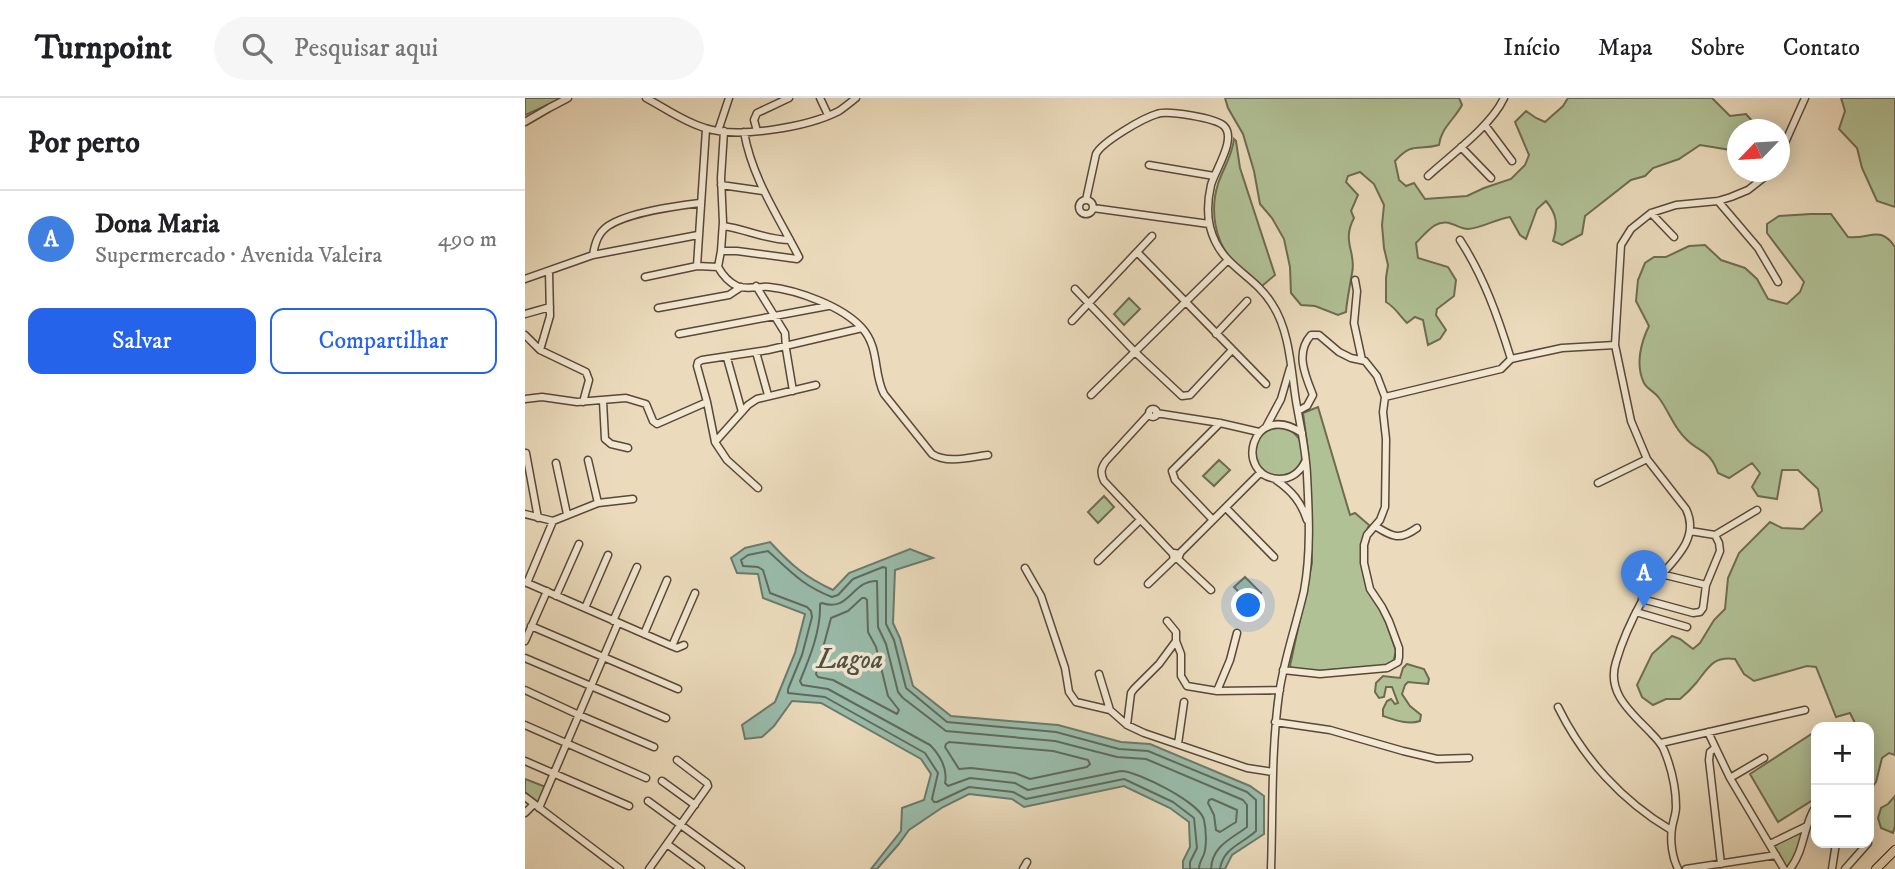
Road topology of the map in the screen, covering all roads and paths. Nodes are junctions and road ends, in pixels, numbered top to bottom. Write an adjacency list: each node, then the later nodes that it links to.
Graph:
1 (568, 98): 12 (street)
2 (646, 98): 10 (street)
3 (667, 98): 10 (street)
4 (729, 98): 15 (street)
5 (789, 98): 16 (street)
6 (820, 98): 11 (street)
7 (856, 98): 11 (street)
8 (1504, 98): 13 (street)
9 (1805, 98): 18 (street)
10 (662, 107): 14 (street)
11 (828, 116): 16 (street)
12 (525, 122)
13 (1485, 125): 19 (street); 20 (street)
14 (706, 129): 15 (street); 30 (street)
15 (721, 131): 17 (street); 26 (street)
16 (757, 131): 17 (street)
17 (744, 132): 27 (street)
18 (1790, 133)
19 (1461, 147): 23 (street); 24 (street)
20 (1512, 161)
21 (1149, 165): 22 (street)
22 (1214, 176): 28 (street); 33 (street)
23 (1428, 176)
24 (1491, 178)
25 (1758, 182): 29 (street)
26 (721, 185): 27 (street); 34 (street)
27 (763, 191): 38 (street)
28 (1087, 200): 31 (street); 31 (street)
29 (1718, 201): 32 (street); 50 (street)
30 (701, 203): 35 (street); 42 (street)
31 (1093, 208): 33 (street)
32 (1651, 213): 37 (street); 67 (street)
33 (1209, 224): 43 (street)
34 (723, 226): 38 (street); 40 (street)
35 (698, 235): 42 (street); 44 (street)
36 (1152, 236): 41 (street)
37 (1674, 237)
38 (790, 240): 40 (street)
39 (1460, 240): 74 (street)
40 (721, 251): 45 (street)
41 (1136, 252): 55 (street); 56 (street)
42 (593, 255): 46 (street)
43 (1227, 261): 56 (street); 76 (street)
44 (697, 266): 45 (street); 47 (street)
45 (718, 267): 52 (street)
46 (548, 271): 48 (street); 58 (street)
47 (646, 277)
48 (525, 279)
49 (1355, 280): 75 (street)
50 (1778, 282)
51 (756, 286): 52 (street); 57 (street); 61 (street)
52 (741, 287): 59 (street)
53 (1075, 289): 55 (street)
54 (1247, 301): 65 (street)
55 (1089, 303): 62 (street); 72 (street)
56 (1185, 303): 65 (street); 72 (street)
57 (829, 306): 61 (street); 63 (street)
58 (550, 307): 60 (street); 69 (street)
59 (658, 308)
60 (525, 314)
61 (776, 316): 64 (street); 68 (street)
62 (1072, 321)
63 (862, 328): 68 (street); 96 (street)
64 (679, 334)
65 (1216, 334): 70 (street)
66 (525, 335): 69 (street)
67 (1615, 345): 74 (street); 97 (street)
68 (786, 346): 71 (street); 79 (street)
69 (540, 350): 85 (street)
70 (1232, 350): 72 (street); 77 (street)
71 (756, 352): 73 (street); 80 (street)
72 (1135, 352): 81 (street)
73 (727, 358): 86 (street); 88 (street)
74 (1511, 359): 82 (street)
75 (1362, 360): 82 (street); 87 (street)
76 (1290, 366): 87 (street); 90 (street)
77 (1266, 384)
78 (816, 385): 79 (street)
79 (793, 391): 80 (street)
80 (768, 395): 88 (street)
81 (1091, 396)
82 (1385, 397): 116 (street)
83 (525, 399): 85 (street)
84 (603, 401): 85 (street); 86 (street); 94 (street)
85 (583, 402)
86 (707, 402): 93 (street)
87 (1298, 411): 92 (street)
88 (742, 412): 93 (street)
89 (1220, 423): 91 (street); 112 (street); 113 (street)
90 (1266, 427): 91 (street); 92 (street)
91 (1259, 432): 101 (street)
92 (1302, 433): 99 (street)
93 (715, 442): 104 (street)
94 (628, 449)
95 (526, 453): 111 (street)
96 (988, 455)
97 (1647, 459): 103 (street); 118 (street)
98 (588, 460): 106 (street)
99 (1306, 460): 102 (street); 115 (street)
100 (556, 463): 110 (street)
101 (1261, 472): 102 (street); 107 (street)
102 (1275, 479): 115 (street)
103 (1598, 483)
104 (758, 488)
105 (633, 499): 106 (street)
106 (598, 503): 110 (street)
107 (1226, 508): 113 (street); 123 (street)
108 (1757, 510): 119 (street)
109 (525, 514): 111 (street)
110 (567, 514): 114 (street)
111 (538, 518): 114 (street)
112 (1140, 520): 122 (street); 124 (street)
113 (1213, 520): 122 (street)
114 (553, 521): 129 (street)
115 (1309, 526): 152 (street)
116 (1375, 526): 117 (street); 152 (street)
117 (1417, 528)
118 (1690, 531): 119 (street); 127 (street)
119 (1715, 535): 131 (street)
120 (579, 544): 135 (street)
121 (608, 555): 137 (street)
122 (1176, 557): 130 (street); 132 (street)
123 (1274, 557)
124 (1098, 561)
125 (637, 567): 141 (street)
126 (1025, 568): 161 (street)
127 (1661, 574): 131 (street); 136 (street)
128 (667, 580): 145 (street)
129 (526, 583): 133 (street)
130 (1148, 584)
131 (1706, 585): 136 (street)
132 (1211, 590)
133 (547, 591): 135 (street); 142 (street)
134 (695, 593): 149 (street)
135 (556, 596): 137 (street)
136 (1642, 599): 138 (street)
137 (585, 608): 141 (street)
138 (1636, 612): 143 (street); 169 (street)
139 (525, 619): 142 (street)
140 (1167, 621): 147 (street)
141 (615, 622): 145 (street); 150 (street)
142 (532, 624): 146 (street); 150 (street)
143 (1687, 627)
144 (1237, 633): 158 (street)
145 (643, 634): 149 (street)
146 (525, 641)
147 (1176, 641): 158 (street); 167 (street)
148 (684, 645): 149 (street)
149 (672, 646)
150 (603, 656): 154 (street); 155 (street)
151 (525, 658): 154 (street)
152 (1283, 670): 157 (street)
153 (1099, 674): 161 (street)
154 (591, 686): 163 (street); 164 (street)
155 (678, 689)
156 (525, 690): 163 (street)
157 (1280, 690): 158 (street); 165 (street)
158 (1217, 691)
159 (1184, 702): 170 (street)
160 (1558, 707): 192 (street)
161 (1110, 710): 167 (street)
162 (1805, 710): 168 (street)
163 (579, 715): 171 (street); 172 (street)
164 (666, 718)
165 (1275, 722): 174 (street); 178 (street)
166 (525, 725): 171 (street)
167 (1127, 725): 170 (street)
168 (1707, 732): 169 (street); 173 (street)
169 (1661, 743): 192 (street)
170 (1178, 744): 178 (street)
171 (567, 745): 179 (street); 180 (street)
172 (654, 747)
173 (1715, 748): 181 (street); 200 (street)
174 (1469, 758)
175 (1764, 758): 181 (street)
176 (677, 760): 185 (street)
177 (525, 761): 179 (street)
178 (1273, 772): 205 (street)
179 (555, 773): 186 (street); 187 (street)
180 (646, 778)
181 (1730, 778): 194 (street)
182 (662, 781): 185 (street)
183 (525, 797): 186 (street)
184 (649, 801): 190 (street)
185 (695, 805): 190 (street)
186 (536, 806): 188 (street); 201 (street)
187 (629, 806)
188 (525, 813)
189 (1811, 817): 191 (street)
190 (681, 825): 193 (street); 204 (street)
191 (1807, 826): 194 (street); 210 (street)
192 (1671, 830): 206 (street)
193 (667, 844): 202 (street); 203 (street)
194 (1770, 844): 198 (street)
195 (1835, 848): 211 (street)
196 (1864, 848): 212 (street)
197 (1895, 850): 213 (main road)
198 (1776, 855): 199 (street); 209 (street)
199 (1755, 859): 200 (street); 208 (street)
200 (1721, 864): 207 (street)
201 (614, 867)
202 (649, 869)
203 (701, 869)
204 (741, 869)
205 (1271, 869)
206 (1678, 869)
207 (1686, 869)
208 (1756, 869)
209 (1784, 869)
210 (1790, 869)
211 (1832, 869)
212 (1845, 869)
213 (1876, 869)

